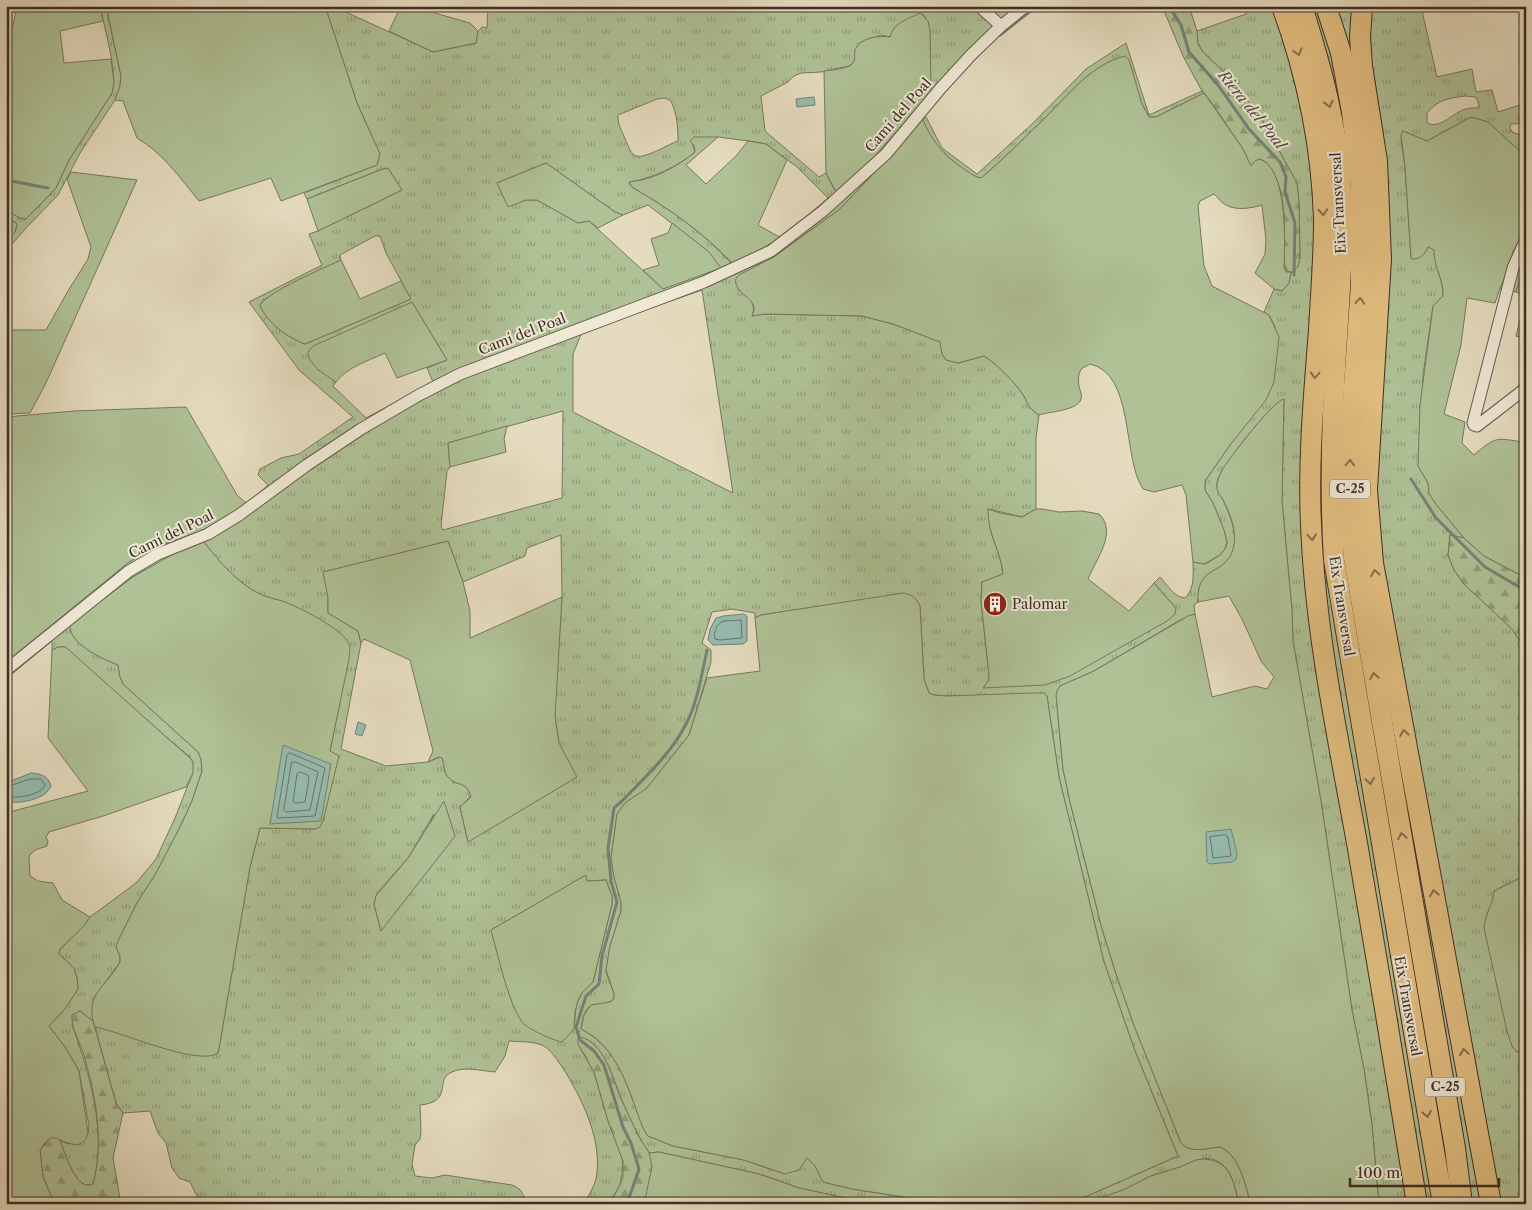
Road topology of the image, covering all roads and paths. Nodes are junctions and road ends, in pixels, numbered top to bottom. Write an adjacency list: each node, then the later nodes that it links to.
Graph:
1 (979, 6): 7 (street)
2 (1026, 6): 7 (street, Camí del Poal)
3 (1282, 6): 13 (highway, one-way to 13)
4 (1302, 6): 11 (highway, Eix Transversal / C-25, one-way to 11)
5 (1326, 6): 12 (highway, Eix Transversal / C-25, one-way to 5)
6 (1362, 6): 16 (highway, one-way to 6)
7 (1001, 26): 10 (street, Camí del Poal)
8 (1526, 239): 9 (street)
9 (1526, 388)
10 (6, 670)
11 (1379, 834): 13 (highway); 14 (highway, Eix Transversal / C-25, one-way to 14)
12 (1424, 970): 15 (highway, Eix Transversal / C-25); 16 (highway)
13 (1418, 1204)
14 (1443, 1204)
15 (1462, 1204)
16 (1491, 1204)

